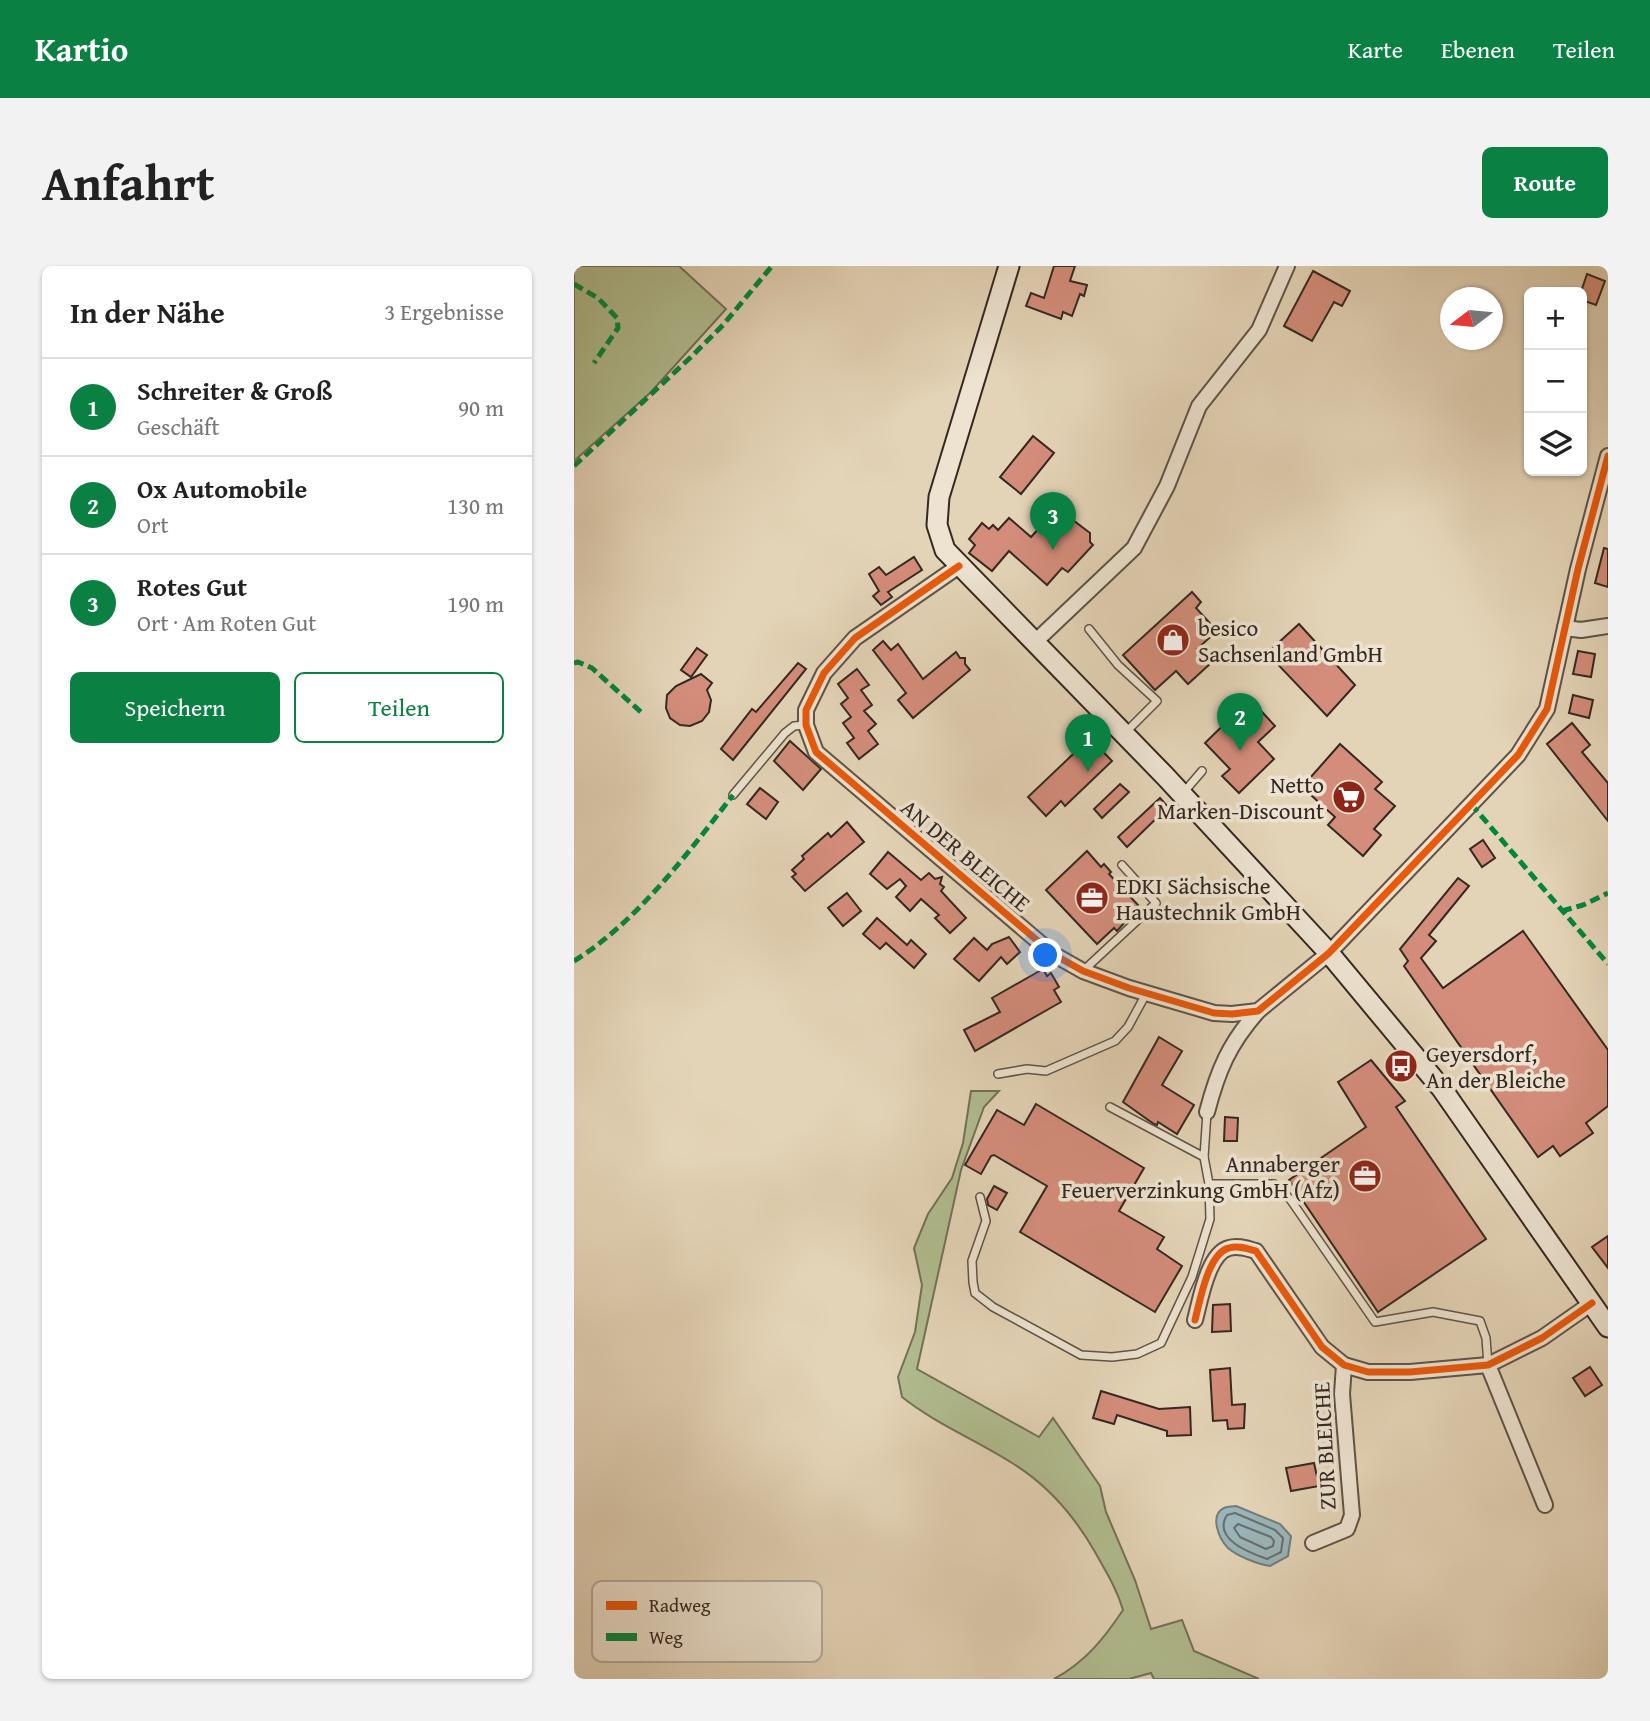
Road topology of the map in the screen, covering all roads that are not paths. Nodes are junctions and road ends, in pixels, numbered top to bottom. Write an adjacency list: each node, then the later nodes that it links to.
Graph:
1 (1009, 266): 4 (main road)
2 (1287, 266): 8 (street)
3 (1608, 456): 6 (street)
4 (959, 566): 8 (main road); 9 (street)
5 (1608, 626): 6 (street)
6 (1566, 628): 15 (street)
7 (1090, 629): 10 (lane)
8 (1036, 641): 10 (main road)
9 (806, 725): 12 (lane); 16 (street, AN DER BLEICHE)
10 (1124, 733): 13 (main road)
11 (1202, 771): 13 (lane)
12 (733, 795)
13 (1181, 795): 15 (main road)
14 (1122, 866): 16 (lane)
15 (1329, 953): 18 (street); 25 (main road)
16 (1083, 971): 17 (street, AN DER BLEICHE)
17 (1146, 993): 18 (street, AN DER BLEICHE); 19 (lane)
18 (1258, 1011): 21 (street)
19 (998, 1074)
20 (1110, 1107): 22 (lane)
21 (1207, 1112): 22 (lane)
22 (1205, 1157): 23 (lane)
23 (1209, 1184): 24 (lane); 29 (lane)
24 (980, 1197)
25 (1592, 1303): 27 (main road); 29 (street, ZUR BLEICHE)
26 (1195, 1320): 28 (street, ZUR BLEICHE)
27 (1608, 1326)
28 (1344, 1365): 29 (street, ZUR BLEICHE); 31 (street, ZUR BLEICHE)
29 (1488, 1366): 30 (street)
30 (1545, 1505)
31 (1313, 1543)

